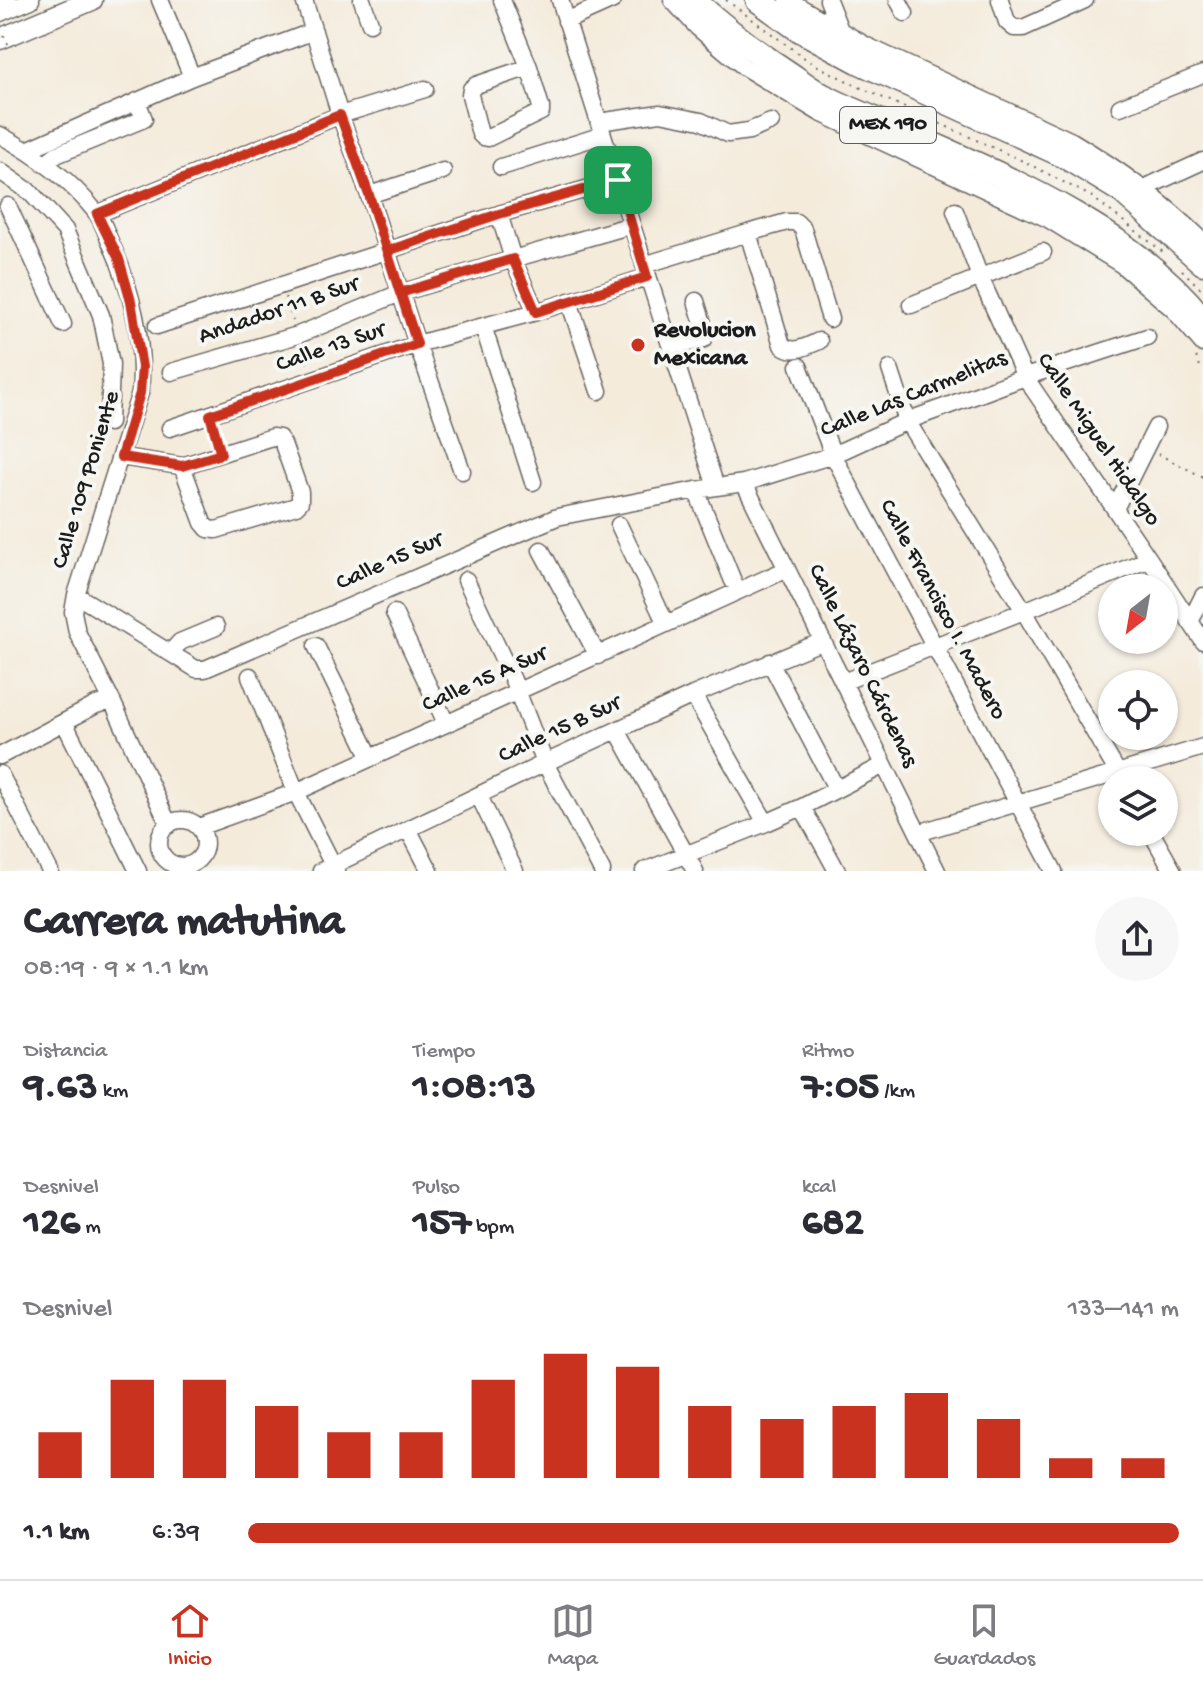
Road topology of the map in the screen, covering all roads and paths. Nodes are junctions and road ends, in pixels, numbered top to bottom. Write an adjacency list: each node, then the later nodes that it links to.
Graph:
1 (31, 0): 19 (street)
2 (77, 0): 19 (street)
3 (92, 0): 19 (main road)
4 (160, 0): 25 (street)
5 (304, 0): 22 (street)
6 (362, 0): 20 (street)
7 (502, 0): 23 (street)
8 (560, 0): 18 (street)
9 (613, 0): 18 (street)
10 (672, 0): 71 (street)
11 (693, 0): 63 (highway, MEX 190)
12 (726, 0): 42 (path)
13 (758, 0): 40 (highway, MEX 190)
14 (788, 0): 21 (street)
15 (1000, 0): 16 (street)
16 (1085, 0)
17 (828, 1): 21 (street)
18 (566, 21): 31 (street)
19 (4, 23)
20 (370, 23)
21 (840, 30): 40 (street)
22 (314, 31): 25 (street); 29 (street)
23 (529, 67): 23 (street)
24 (1203, 74): 28 (street)
25 (192, 77): 27 (street)
26 (425, 89): 29 (street)
27 (137, 101): 33 (street); 35 (street)
28 (1120, 107)
29 (340, 115): 41 (street); 45 (street)
30 (771, 122): 31 (street)
31 (601, 128): 36 (street); 39 (street)
32 (0, 135): 33 (street, Calle 109 Poniente)
33 (27, 150): 35 (street, Calle 109 Poniente)
34 (1203, 161): 40 (street)
35 (44, 164): 45 (street, Calle 109 Poniente)
36 (501, 167)
37 (0, 171): 80 (street)
38 (443, 171): 41 (street)
39 (618, 180): 46 (street); 48 (street)
40 (1133, 191): 50 (street); 54 (highway, MEX 190)
41 (369, 195): 51 (street)
42 (1092, 197)
43 (4, 200): 47 (street); 64 (street)
44 (955, 211): 56 (street, Calle Miguel Hidalgo)
45 (97, 214): 86 (street, Calle 109 Poniente)
46 (499, 214): 51 (street); 53 (street)
47 (0, 225)
48 (632, 225): 53 (street, Andador 11 B Sur); 55 (street)
49 (748, 233): 55 (street, Calle 13 Sur); 62 (street, Calle 13 Sur); 68 (street)
50 (1203, 241)
51 (387, 251): 57 (street); 65 (street)
52 (1043, 252): 56 (street)
53 (513, 259): 57 (street, Andador 11 B Sur); 61 (street)
54 (1203, 263)
55 (645, 271): 58 (street, Calle 13 Sur); 70 (street)
56 (980, 277): 60 (street); 76 (street, Calle Miguel Hidalgo)
57 (400, 293): 69 (street); 75 (street, Andador 11 B Sur)
58 (569, 301): 61 (street, Calle 13 Sur); 77 (street)
59 (696, 301): 70 (street)
60 (911, 305)
61 (536, 312): 66 (street, Calle 13 Sur)
62 (830, 319)
63 (1203, 320)
64 (63, 324)
65 (157, 326)
66 (483, 326): 69 (street, Calle 13 Sur); 90 (street)
67 (1147, 337): 76 (street, Calle Las Carmelitas)
68 (819, 341)
69 (417, 344): 78 (street, Calle 13 Sur); 88 (street)
70 (671, 348): 92 (street)
71 (1200, 352): 73 (path)
72 (799, 366): 85 (street, Calle Francisco I. Madero)
73 (1202, 368)
74 (890, 369): 79 (street)
75 (171, 372)
76 (1025, 377): 79 (street, Calle Las Carmelitas); 94 (street, Calle Miguel Hidalgo)
77 (599, 391)
78 (210, 415): 82 (street, Calle 13 Sur); 84 (path)
79 (907, 421): 85 (street, Calle Las Carmelitas); 103 (street)
80 (109, 423)
81 (1156, 427): 83 (street)
82 (170, 428)
83 (1146, 447): 89 (path); 94 (street)
84 (221, 454): 87 (street); 87 (street)
85 (833, 455): 91 (street, Calle Las Carmelitas); 111 (street, Calle Francisco I. Madero)
86 (121, 457): 87 (street); 101 (street, Calle 109 Poniente)
87 (182, 466)
88 (462, 471)
89 (1203, 477)
90 (533, 482)
91 (744, 483): 92 (street, Calle 15 Sur); 98 (street, Calle Lázaro Cárdenas)
92 (716, 487): 93 (street, Calle 15 Sur)
93 (696, 490): 100 (street); 112 (street, Calle 15 Sur)
94 (1115, 509): 97 (street, Calle Miguel Hidalgo)
95 (619, 525): 106 (street)
96 (541, 550): 113 (street)
97 (1149, 559): 103 (street); 105 (street, Calle Miguel Hidalgo)
98 (787, 569): 106 (street, Calle 15 A Sur); 108 (street, Calle Lázaro Cárdenas)
99 (466, 580): 117 (street)
100 (733, 581)
101 (76, 595): 112 (street, Calle 15 Sur); 119 (street, Calle 109 Poniente)
102 (1203, 596): 105 (street)
103 (1024, 611): 111 (street); 128 (street)
104 (394, 613): 121 (street)
105 (1190, 622): 109 (street, Calle Miguel Hidalgo)
106 (666, 624): 113 (street, Calle 15 A Sur)
107 (216, 627): 112 (street)
108 (823, 641): 114 (street, Calle 15 B Sur); 116 (street, Calle Lázaro Cárdenas)
109 (1203, 641)
110 (316, 646): 125 (street)
111 (935, 646): 116 (street); 135 (street, Calle Francisco I. Madero)
112 (170, 653)
113 (598, 656): 117 (street, Calle 15 A Sur)
114 (770, 662): 118 (street, Calle 15 B Sur); 132 (street)
115 (250, 676): 133 (street)
116 (843, 682): 127 (street, Calle Lázaro Cárdenas)
117 (518, 691): 121 (street, Calle 15 A Sur); 126 (street)
118 (693, 695): 122 (street, Calle 15 B Sur); 137 (street)
119 (112, 701): 120 (street); 138 (street, Calle 109 Poniente)
120 (64, 722): 124 (street); 147 (street)
121 (446, 723): 125 (street, Calle 15 A Sur)
122 (617, 730): 126 (street, Calle 15 B Sur); 144 (street)
123 (1203, 747): 129 (street)
124 (0, 756)
125 (371, 758): 133 (street, Calle 15 A Sur)
126 (545, 763): 134 (street, Calle 15 B Sur); 151 (street)
127 (884, 765): 132 (street); 141 (street, Calle Lázaro Cárdenas)
128 (1114, 766)
129 (1149, 766)
130 (0, 774): 148 (street)
131 (1098, 782): 135 (street)
132 (836, 788): 136 (street)
133 (296, 792): 139 (street, Calle 15 A Sur); 146 (street)
134 (479, 796): 140 (street, Calle 15 B Sur); 150 (street)
135 (1017, 802): 141 (street); 156 (street, Calle Francisco I. Madero)
136 (802, 807): 137 (street); 154 (street)
137 (766, 823): 144 (street)
138 (169, 825): 139 (street); 143 (street)
139 (199, 827): 145 (street)
140 (408, 829): 146 (street, Calle 15 B Sur); 149 (street)
141 (918, 833): 155 (street, Calle Lázaro Cárdenas)
142 (1159, 846): 157 (street)
143 (163, 854): 145 (street); 147 (street)
144 (685, 854): 152 (street); 153 (street)
145 (197, 867)
146 (330, 869)
147 (136, 870)
148 (50, 871)
149 (430, 871)
150 (515, 871)
151 (602, 871)
152 (644, 871)
153 (695, 871)
154 (837, 871)
155 (937, 871)
156 (1054, 871)
157 (1173, 871)

